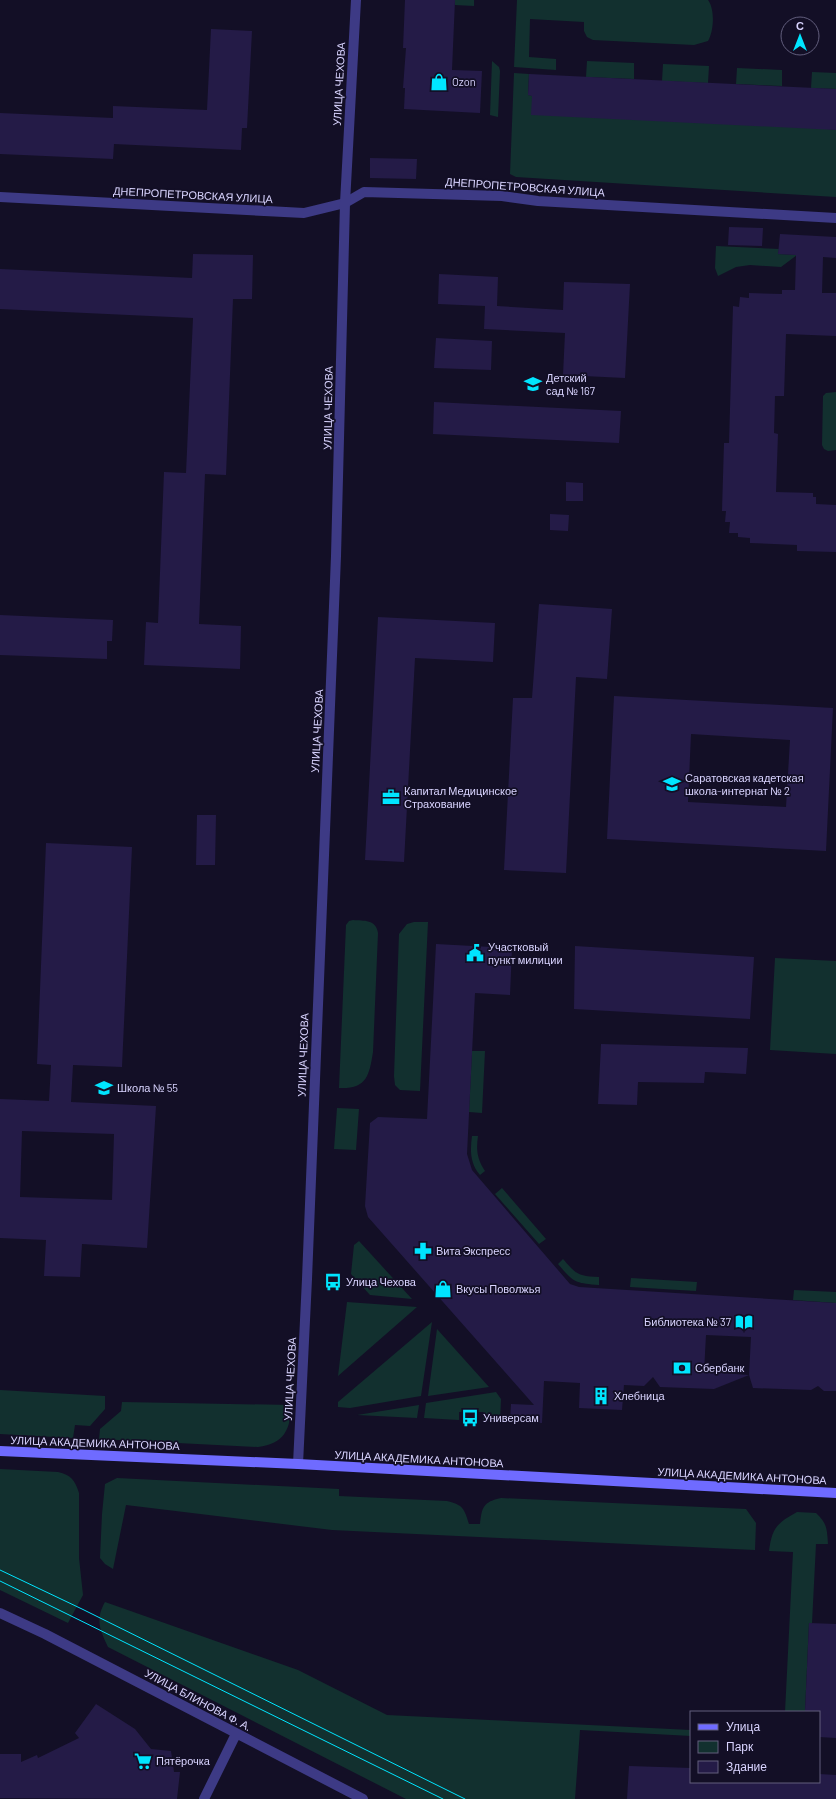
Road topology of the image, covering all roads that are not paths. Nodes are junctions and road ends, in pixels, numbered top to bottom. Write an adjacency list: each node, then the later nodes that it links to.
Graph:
1 (356, 0): 3 (street, УЛИЦА ЧЕХОВА)
2 (0, 197): 3 (street, ДНЕПРОПЕТРОВСКАЯ УЛИЦА)
3 (345, 203): 4 (street, ДНЕПРОПЕТРОВСКАЯ УЛИЦА); 6 (street, УЛИЦА ЧЕХОВА)
4 (836, 218)
5 (0, 1451): 6 (main road, УЛИЦА АКАДЕМИКА АНТОНОВА)
6 (298, 1464): 7 (main road, УЛИЦА АКАДЕМИКА АНТОНОВА)
7 (836, 1493)
8 (0, 1613): 9 (street, УЛИЦА БЛИНОВА Ф. А.)
9 (236, 1734): 10 (street); 11 (street, УЛИЦА БЛИНОВА Ф. А.)
10 (204, 1799)
11 (363, 1799)

